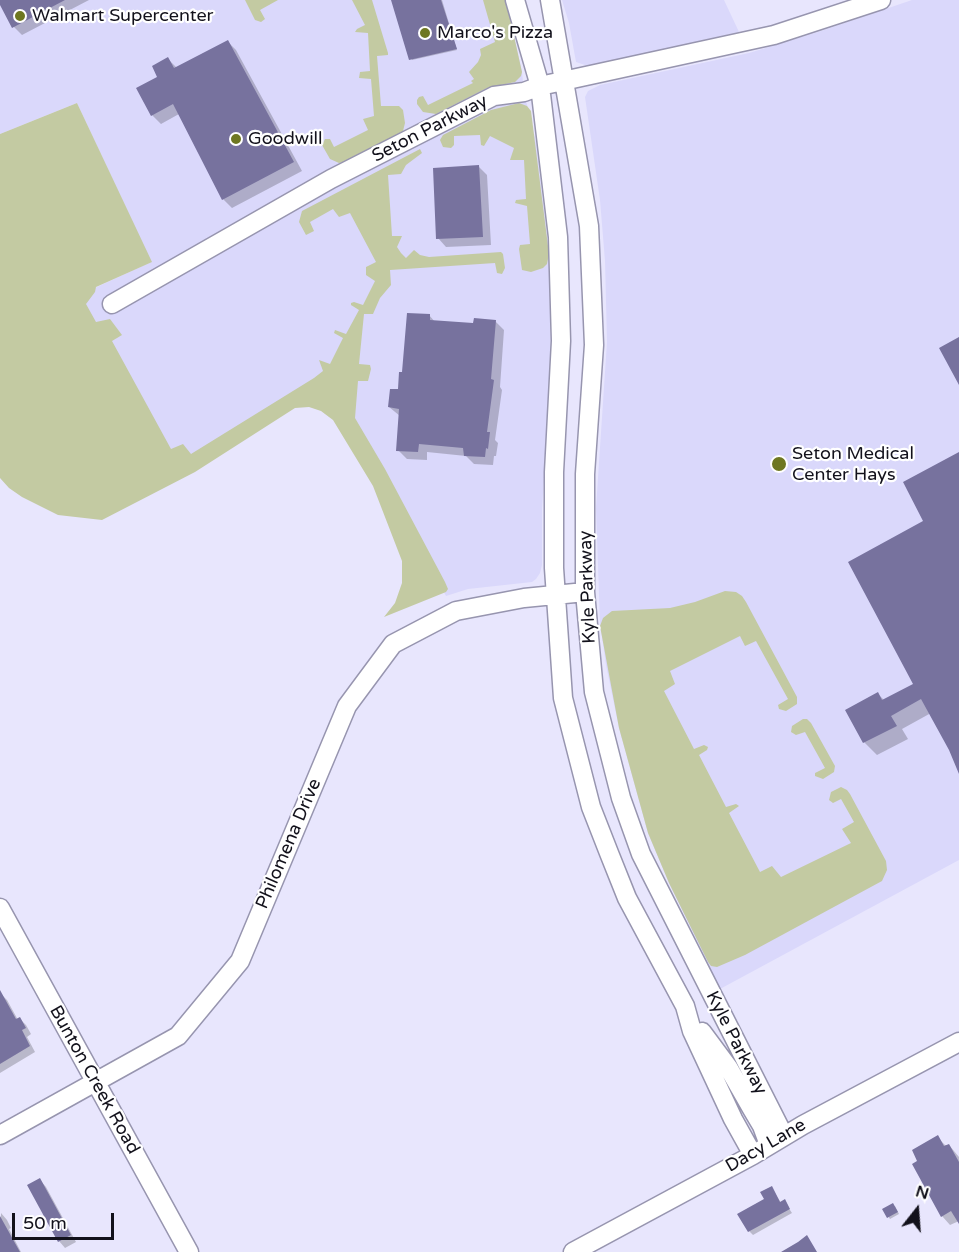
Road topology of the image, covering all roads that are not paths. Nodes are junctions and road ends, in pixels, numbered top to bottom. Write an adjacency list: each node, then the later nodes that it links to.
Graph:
1 (515, 0): 5 (street, Kyle Parkway)
2 (550, 0): 4 (street, Kyle Parkway)
3 (881, 0): 4 (street, Seton Parkway)
4 (565, 81): 5 (street, Seton Parkway); 7 (street, Kyle Parkway)
5 (540, 86): 6 (street, Seton Parkway); 8 (street, Kyle Parkway)
6 (112, 304)
7 (585, 592): 8 (street, Philomena Drive); 14 (street, Kyle Parkway)
8 (555, 594): 10 (street, Kyle Parkway); 12 (street, Philomena Drive)
9 (0, 908): 12 (street, Bunton Creek Road)
10 (685, 1006): 14 (street, Kyle Parkway); 15 (street, Kyle Parkway)
11 (959, 1042): 14 (street, Dacy Lane)
12 (94, 1082): 13 (street, Philomena Drive); 16 (street, Bunton Creek Road)
13 (0, 1135)
14 (777, 1141): 15 (street, Dacy Lane)
15 (753, 1155): 17 (street, Dacy Lane)
16 (189, 1252)
17 (573, 1252)

